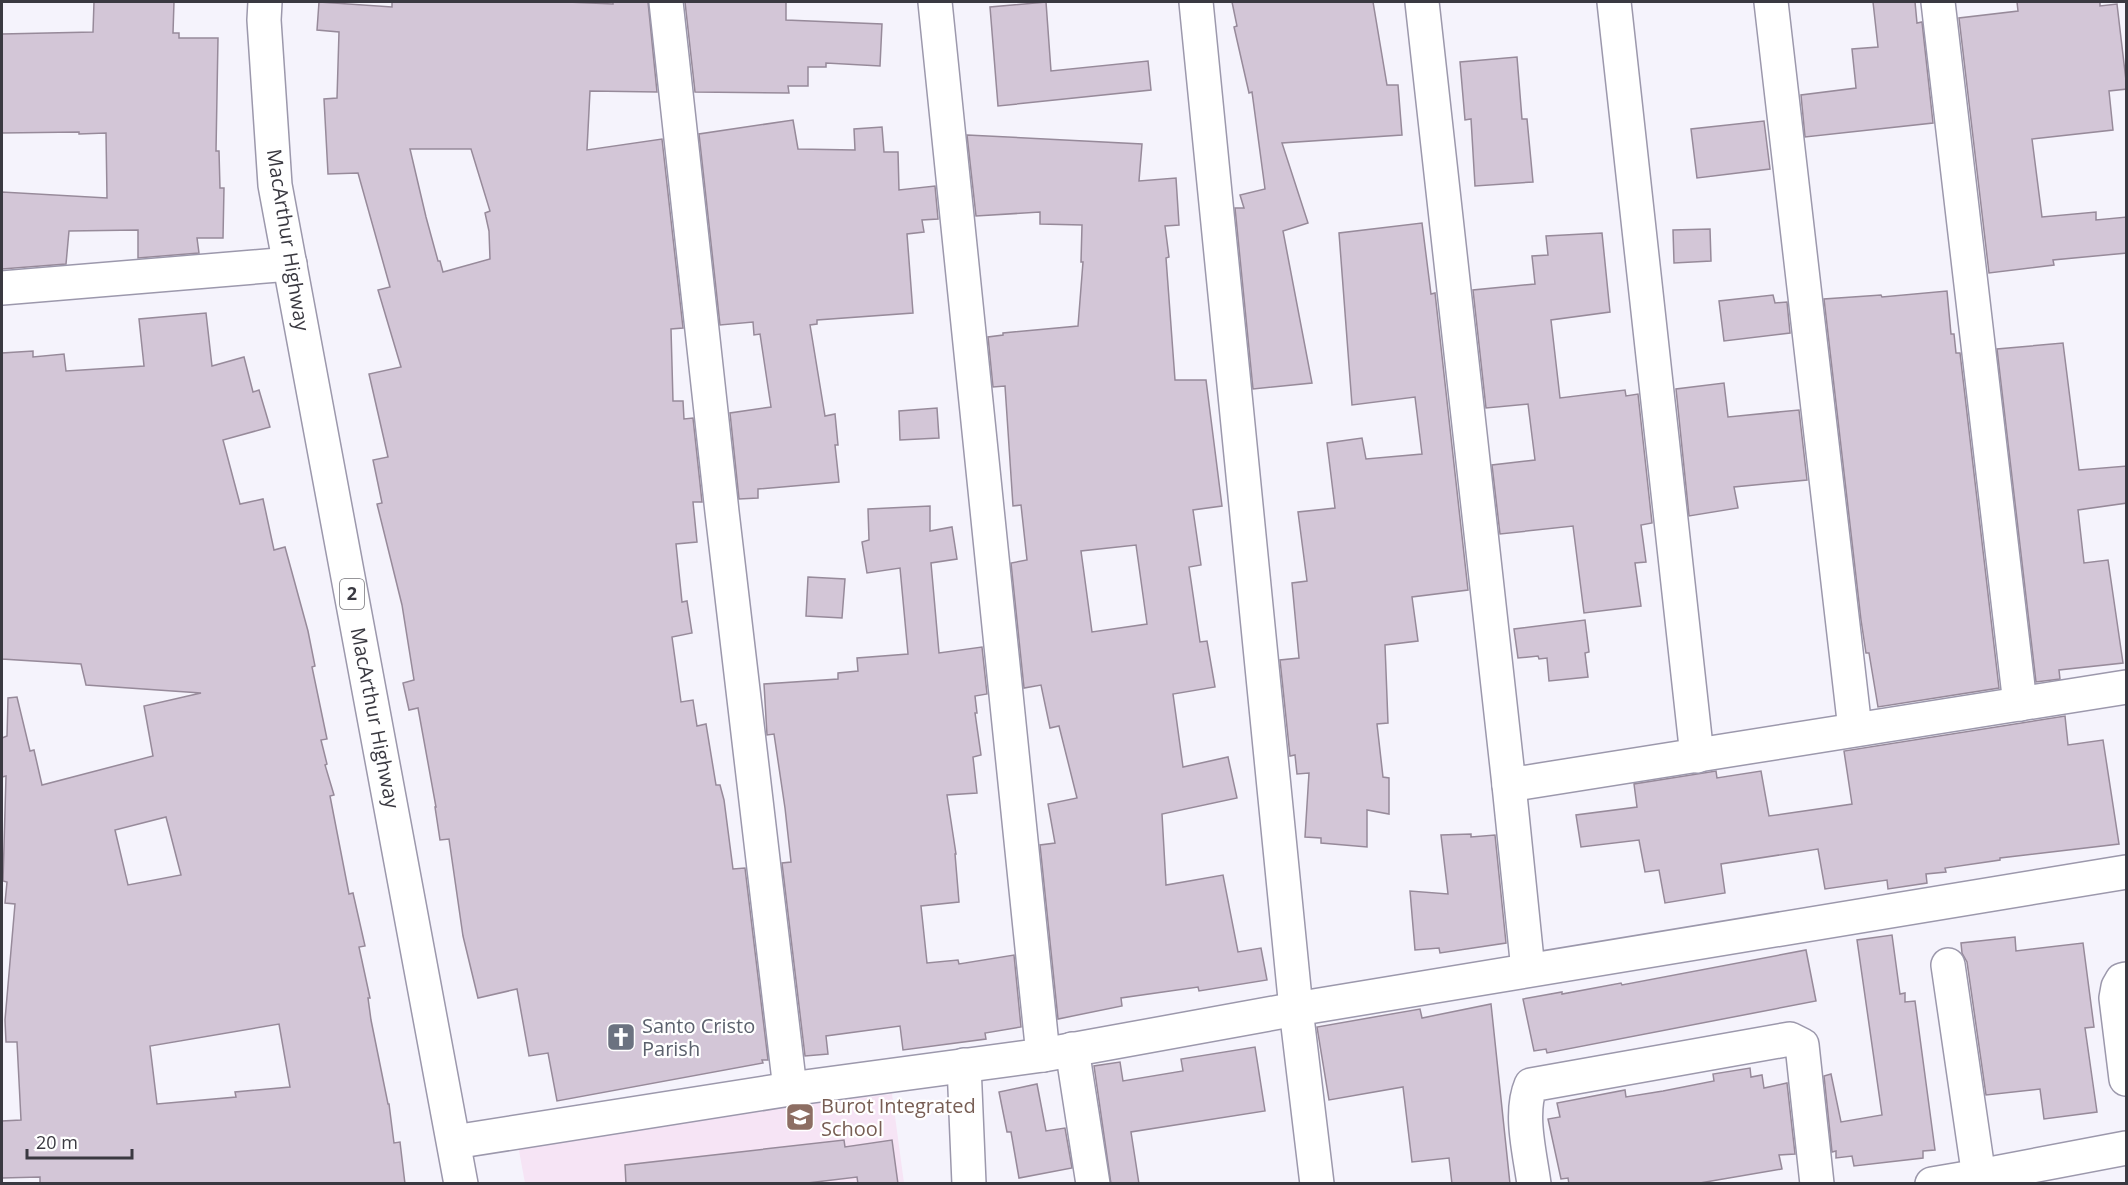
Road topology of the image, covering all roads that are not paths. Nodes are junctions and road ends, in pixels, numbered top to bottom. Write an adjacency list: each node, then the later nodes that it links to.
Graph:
1 (265, 2): 9 (main road, MacArthur Highway / 2)
2 (666, 2): 24 (main road)
3 (935, 2): 21 (main road)
4 (1196, 2): 20 (main road)
5 (1422, 2): 15 (main road)
6 (1614, 2): 14 (main road)
7 (1771, 2): 13 (main road)
8 (1938, 2): 12 (main road)
9 (291, 264): 10 (main road); 25 (main road, MacArthur Highway / 2)
10 (2, 288)
11 (2127, 687): 12 (main road)
12 (2020, 704): 13 (main road)
13 (1855, 729): 14 (main road)
14 (1697, 756): 15 (main road)
15 (1509, 785): 18 (main road)
16 (2127, 872): 18 (main road)
17 (1948, 966): 27 (main road)
18 (1528, 970): 20 (main road)
19 (2127, 980): 23 (main road)
20 (1296, 1009): 21 (main road); 31 (main road)
21 (1058, 1052): 22 (main road); 30 (main road)
22 (964, 1065): 24 (main road); 29 (main road)
23 (2127, 1079)
24 (790, 1089): 25 (main road)
25 (454, 1142): 28 (main road, MacArthur Highway / 2)
26 (2127, 1148): 27 (main road)
27 (1980, 1180): 34 (main road)
28 (461, 1184)
29 (969, 1184)
30 (1093, 1184)
31 (1317, 1184)
32 (1534, 1184): 33 (main road)
33 (1817, 1184)
34 (1932, 1184)

